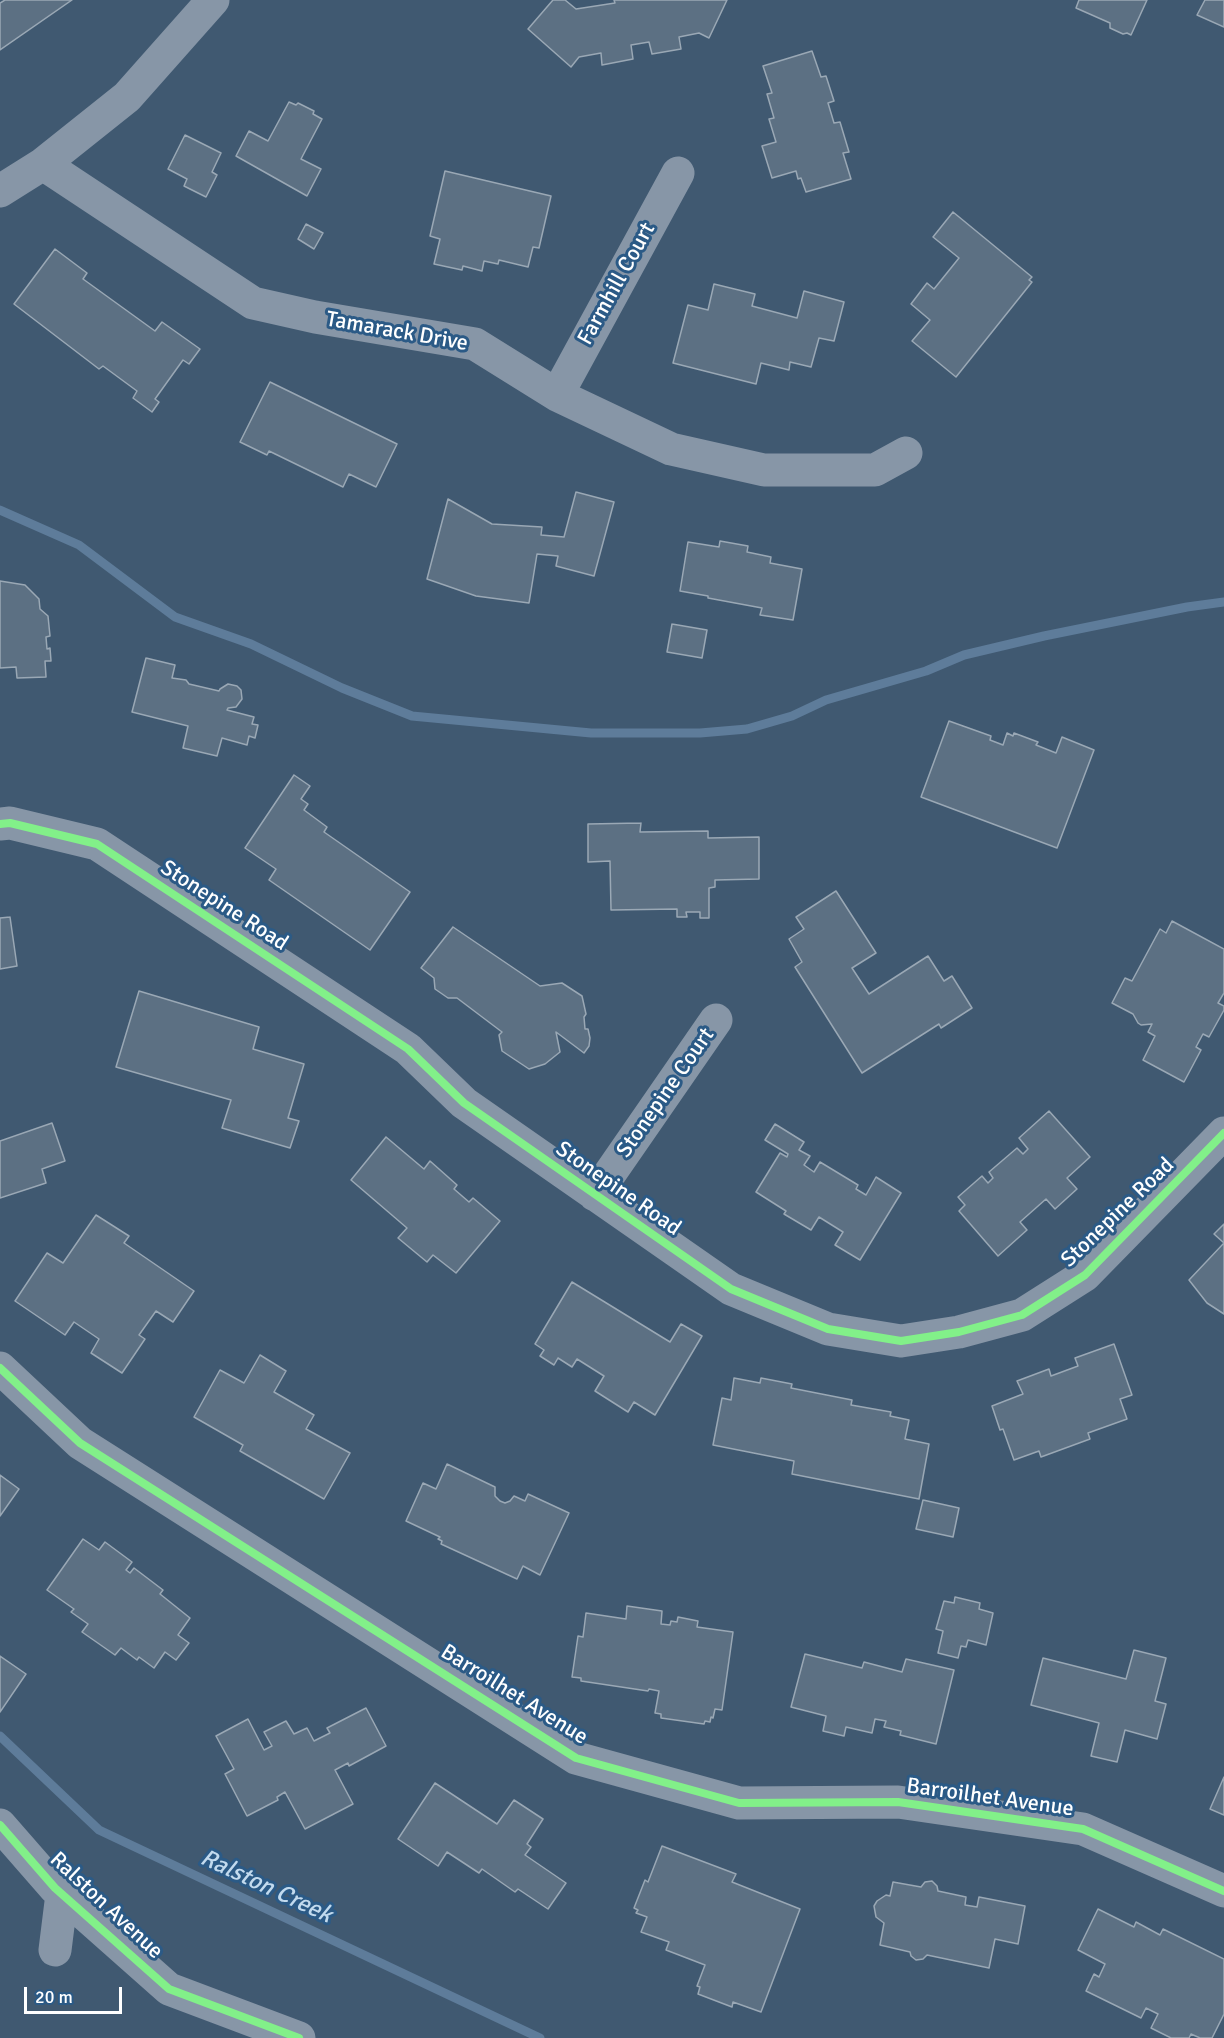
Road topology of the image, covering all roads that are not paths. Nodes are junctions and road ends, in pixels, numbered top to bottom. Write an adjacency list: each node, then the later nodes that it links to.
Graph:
1 (213, 0): 2 (street)
2 (43, 164): 4 (street); 5 (street, Tamarack Drive)
3 (678, 173): 5 (street, Farmhill Court)
4 (0, 190)
5 (557, 395): 6 (street, Tamarack Drive)
6 (906, 453)
7 (0, 824): 10 (street, Stonepine Road)
8 (716, 1020): 10 (street, Stonepine Court)
9 (1224, 1133): 10 (street, Stonepine Road)
10 (595, 1195)
11 (0, 1368): 13 (street, Barroilhet Avenue)
12 (0, 1825): 14 (street, Ralston Avenue)
13 (1224, 1891)
14 (62, 1894): 15 (street); 16 (street, Ralston Avenue)
15 (55, 1950)
16 (299, 2038)

